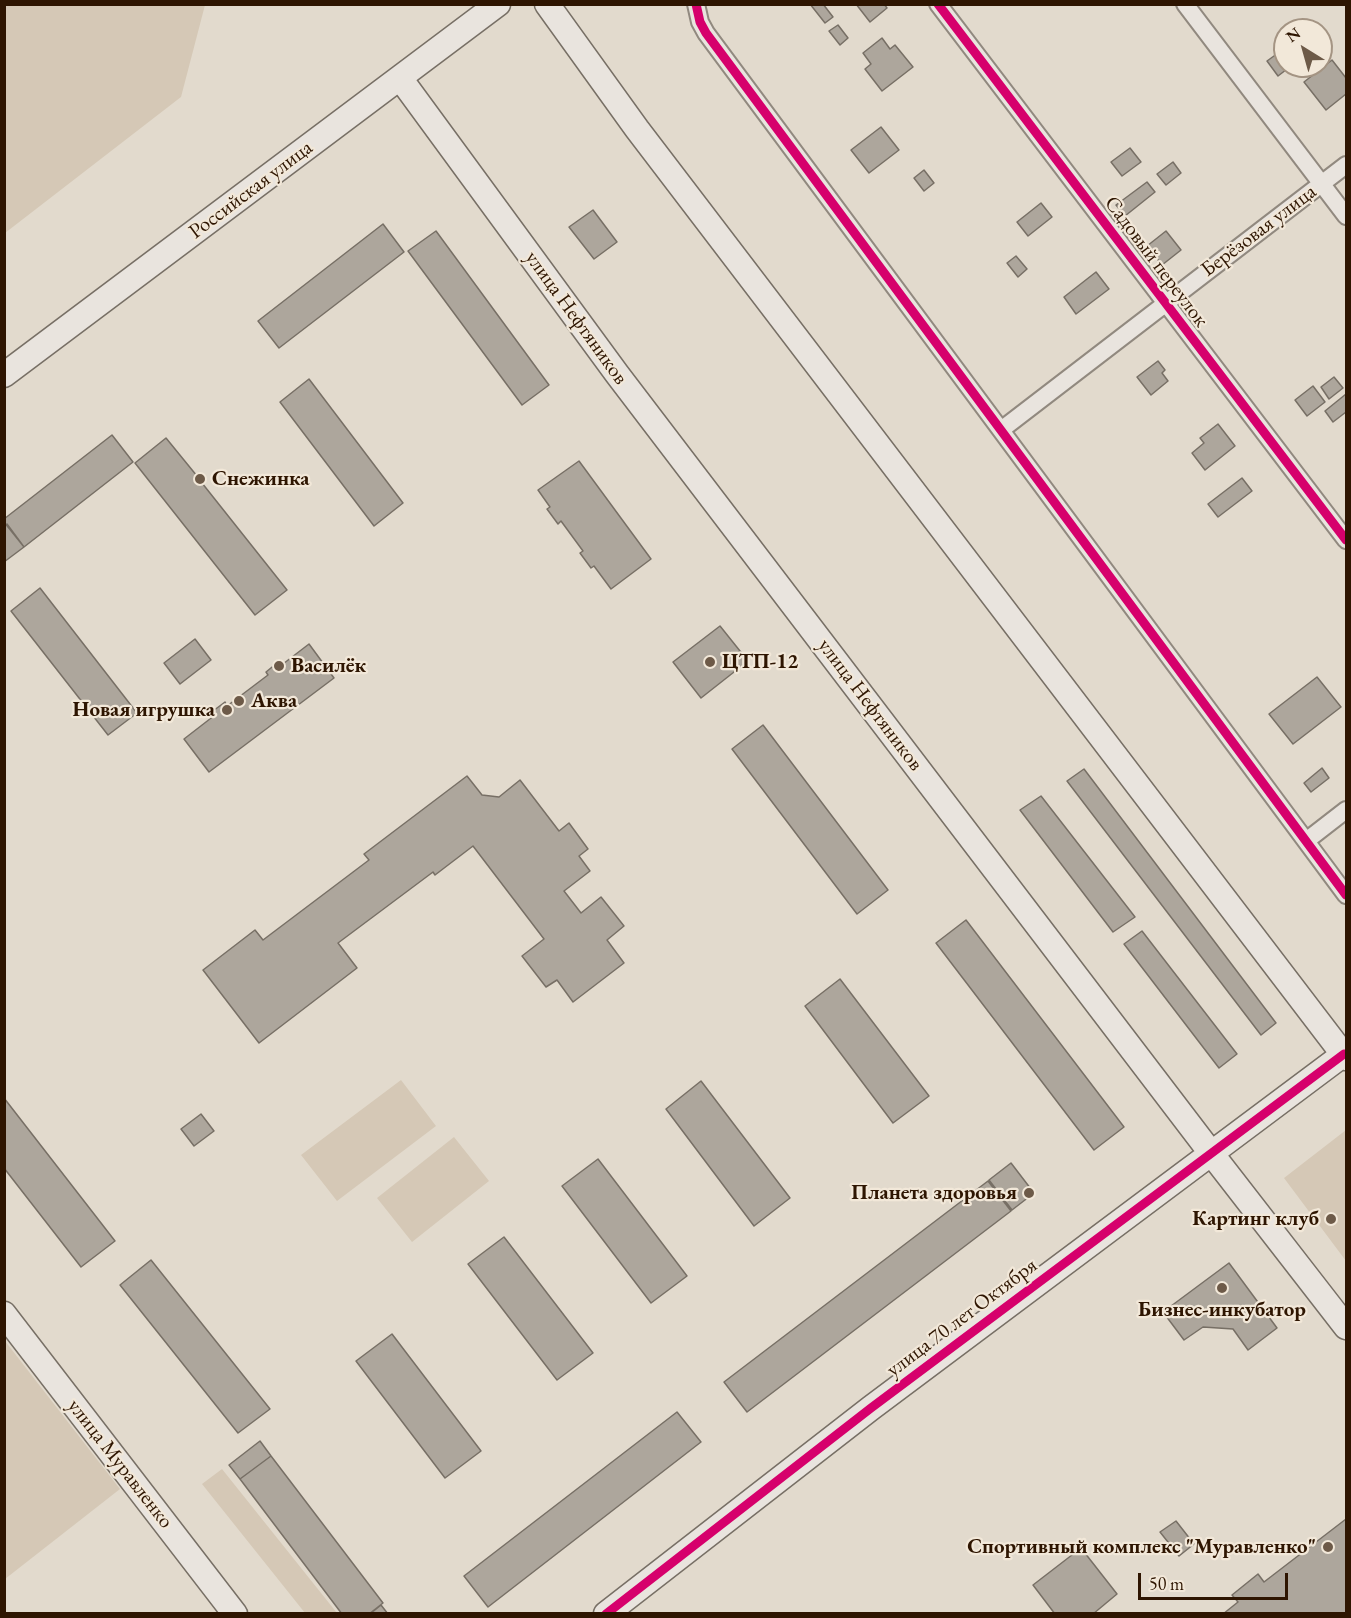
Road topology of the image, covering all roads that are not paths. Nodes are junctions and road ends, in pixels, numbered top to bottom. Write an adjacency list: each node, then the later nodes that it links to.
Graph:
1 (498, 4): 6 (main road, Российская улица)
2 (547, 4): 17 (main road)
3 (696, 4): 12 (street)
4 (938, 4): 10 (street, Садовый переулок)
5 (1185, 4): 8 (street)
6 (400, 78): 11 (main road, Российская улица); 18 (main road, улица Нефтяников)
7 (1347, 165): 8 (street, Берёзовая улица)
8 (1322, 184): 9 (street); 10 (street, Берёзовая улица)
9 (1347, 216)
10 (1166, 303): 12 (street, Берёзовая улица); 13 (street, Садовый переулок)
11 (4, 375)
12 (1001, 430): 15 (street)
13 (1347, 540)
14 (1347, 810): 15 (street)
15 (1306, 841): 16 (street)
16 (1347, 895)
17 (1345, 1056): 18 (main road, улица 70 лет Октября)
18 (1211, 1153): 20 (main road, улица Нефтяников); 22 (main road, улица 70 лет Октября)
19 (4, 1314): 21 (main road, улица Муравленко)
20 (1347, 1327)
21 (235, 1614)
22 (606, 1614)

